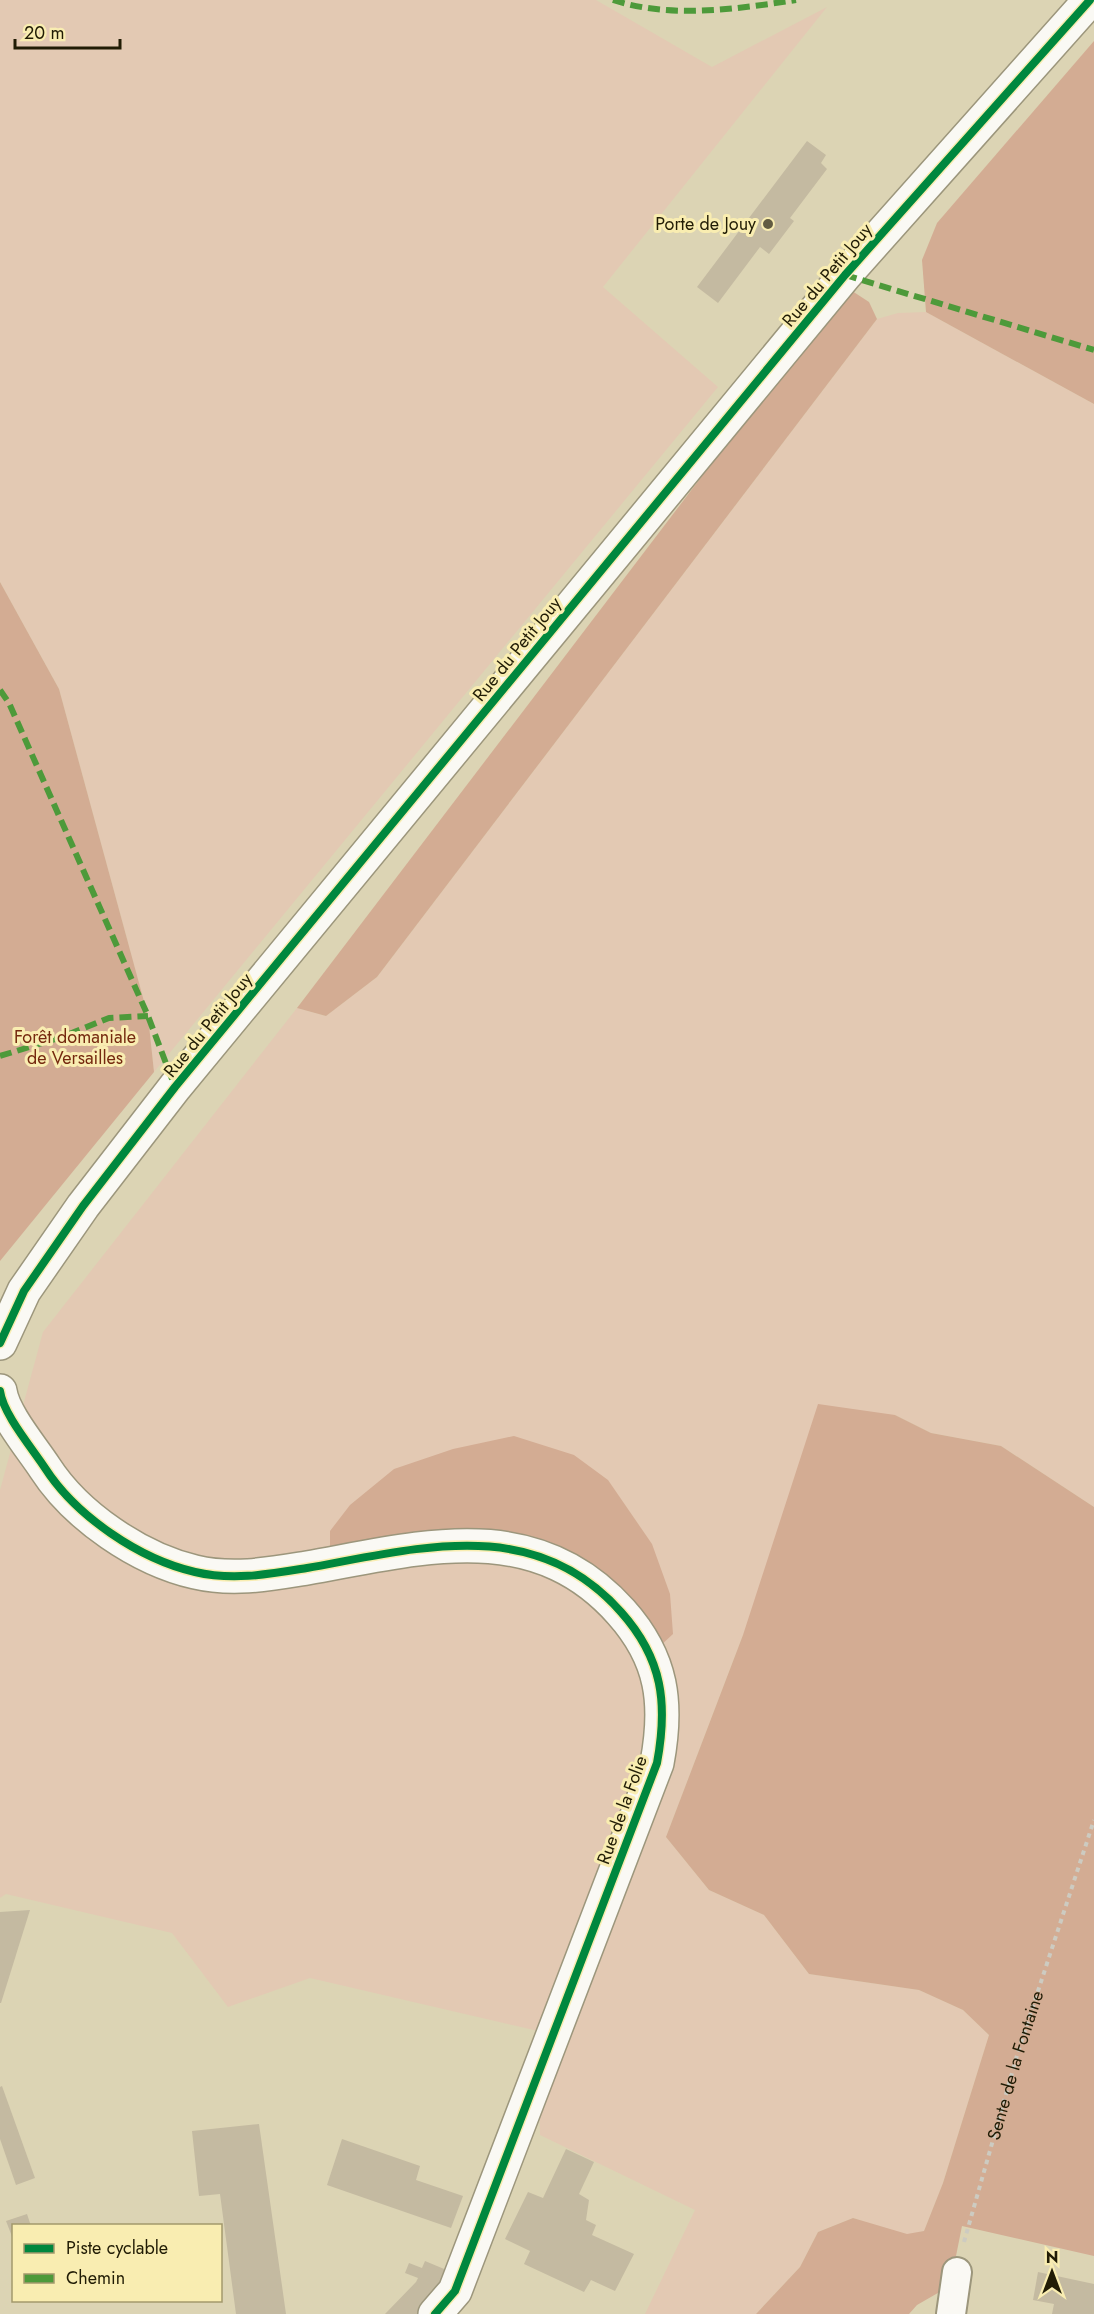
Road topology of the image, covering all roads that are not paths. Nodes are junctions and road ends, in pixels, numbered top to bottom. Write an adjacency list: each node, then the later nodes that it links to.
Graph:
1 (1090, 0): 2 (street, Rue du Petit Jouy)
2 (0, 1342)
3 (0, 1396): 5 (street, Rue de la Folie)
4 (957, 2272): 6 (street)
5 (435, 2314)
6 (951, 2314)

